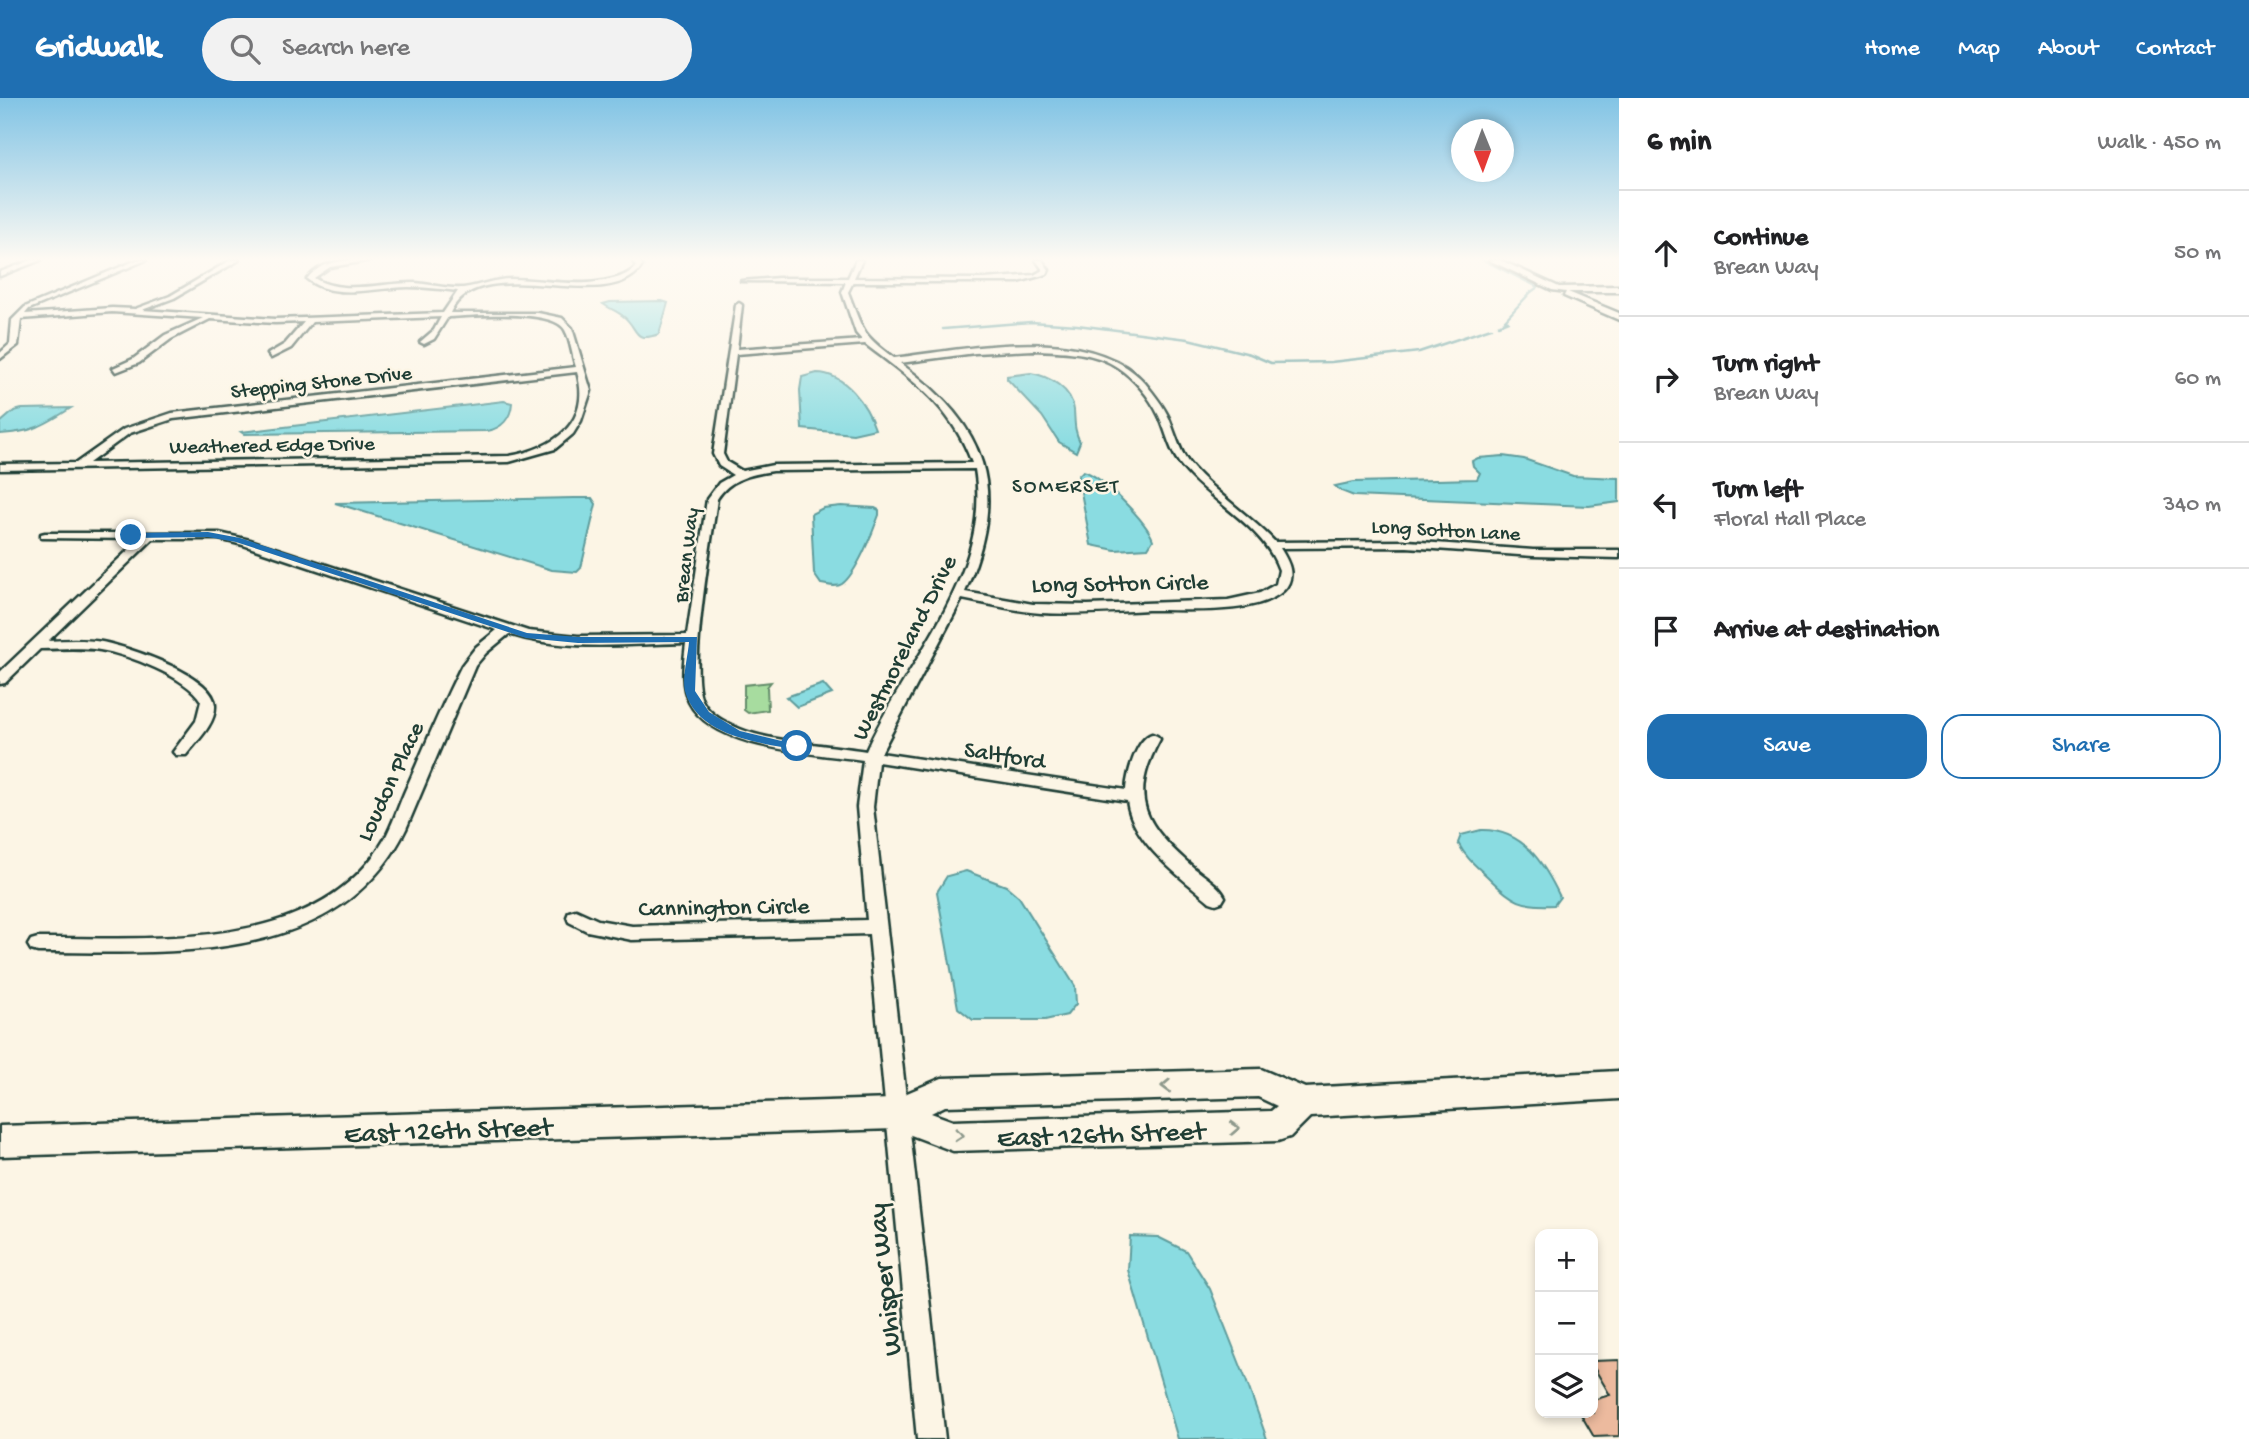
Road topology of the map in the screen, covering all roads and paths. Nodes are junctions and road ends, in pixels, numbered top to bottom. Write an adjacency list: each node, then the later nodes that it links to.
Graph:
1 (17, 323): 12 (street)
2 (199, 323): 15 (street)
3 (308, 323): 11 (street)
4 (443, 323): 8 (street)
5 (561, 323): 14 (street)
6 (736, 323): 10 (street)
7 (857, 323): 9 (street)
8 (424, 342)
9 (867, 342): 10 (street); 13 (street, Westmoreland Drive)
10 (731, 352): 19 (street)
11 (271, 356)
12 (0, 358)
13 (893, 361): 17 (street, Westmoreland Drive); 22 (street)
14 (582, 369): 16 (street, Stepping Stone Drive); 16 (street, Weathered Edge Drive)
15 (116, 370)
16 (78, 466): 18 (street, Weathered Edge Drive)
17 (979, 466): 19 (street, Brean Way); 24 (street, Westmoreland Drive)
18 (0, 467)
19 (741, 475): 26 (street, Brean Way)
20 (151, 535): 21 (street); 25 (street); 27 (street)
21 (45, 536)
22 (1272, 545): 23 (street, Long Sotton Lane); 24 (street, Long Sotton Circle)
23 (1619, 554)
24 (960, 595): 31 (street, Westmoreland Drive)
25 (505, 630): 26 (street); 36 (street, Loudon Place)
26 (694, 639): 31 (street, Brean Way)
27 (36, 645): 28 (street); 30 (street)
28 (0, 680)
29 (1152, 739): 32 (street)
30 (181, 752)
31 (872, 757): 32 (street, Saltford); 35 (street, Westmoreland Drive)
32 (1132, 796): 33 (street)
33 (1216, 897)
34 (576, 917): 35 (street, Cannington Circle)
35 (876, 927): 39 (street, Westmoreland Drive)
36 (38, 945)
37 (1619, 1085): 38 (main road, East 126th Street)
38 (1303, 1103): 39 (main road, East 126th Street, one-way to 39); 39 (main road, East 126th Street, one-way to 38)
39 (895, 1114): 40 (main road, East 126th Street); 41 (street, Whisper Way)
40 (0, 1141)
41 (931, 1439)

